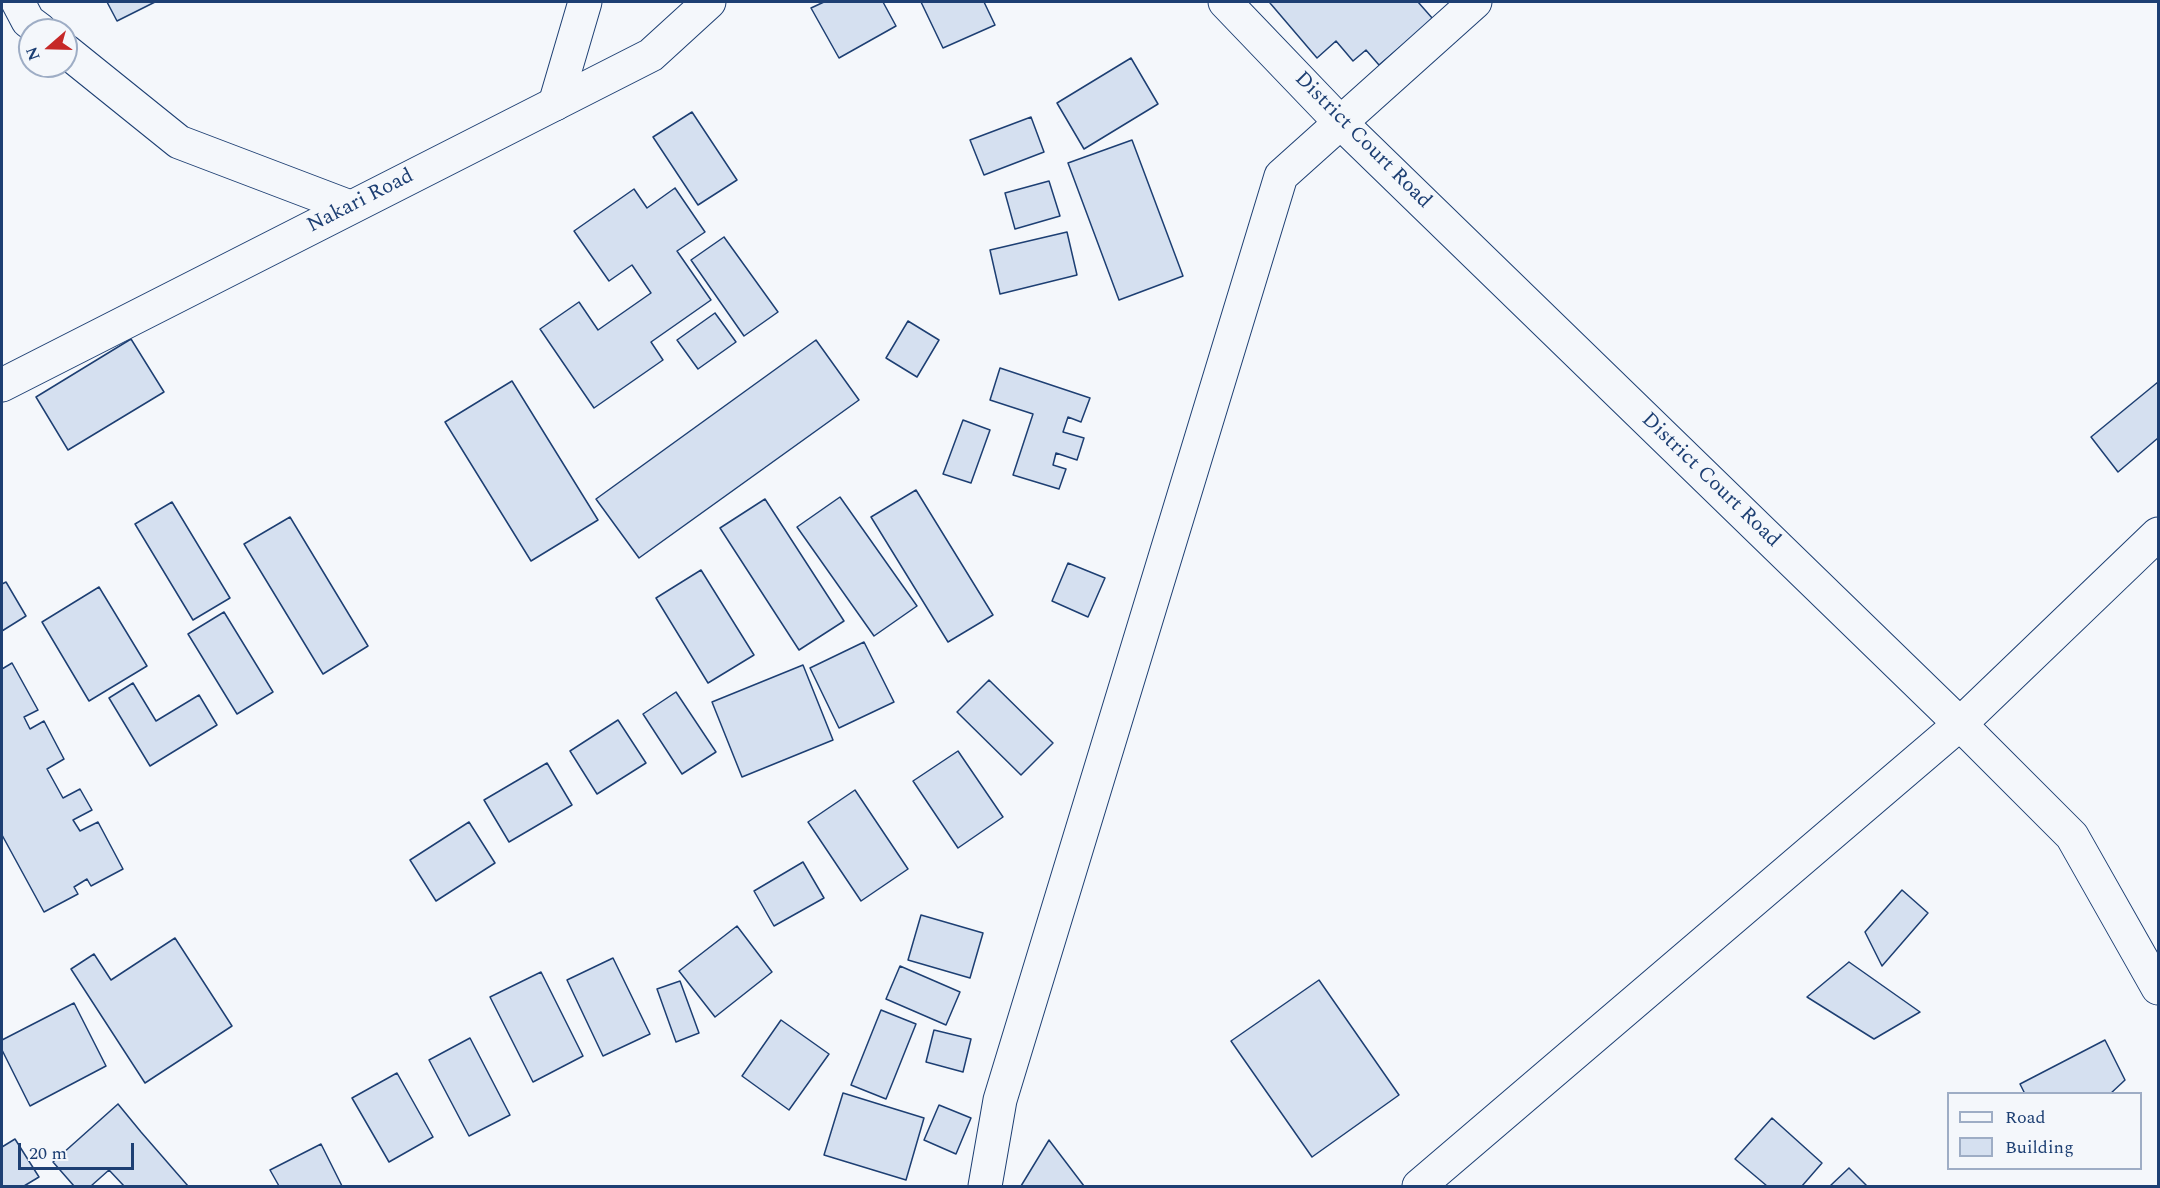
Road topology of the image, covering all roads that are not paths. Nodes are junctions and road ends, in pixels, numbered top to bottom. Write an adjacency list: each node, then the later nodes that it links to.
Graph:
1 (18, 2): 6 (street)
2 (585, 2): 8 (street)
3 (709, 2): 8 (street, Nakari Road)
4 (1226, 2): 9 (street, District Court Road)
5 (1475, 2): 9 (street)
6 (26, 18)
7 (78, 61): 10 (street)
8 (555, 104): 10 (street, Nakari Road)
9 (1340, 122): 13 (street, District Court Road); 15 (street)
10 (350, 207): 11 (street, Nakari Road)
11 (2, 385)
12 (2158, 534): 13 (street)
13 (1960, 724): 14 (street, District Court Road); 16 (street)
14 (2158, 988)
15 (985, 1186)
16 (1419, 1186)

